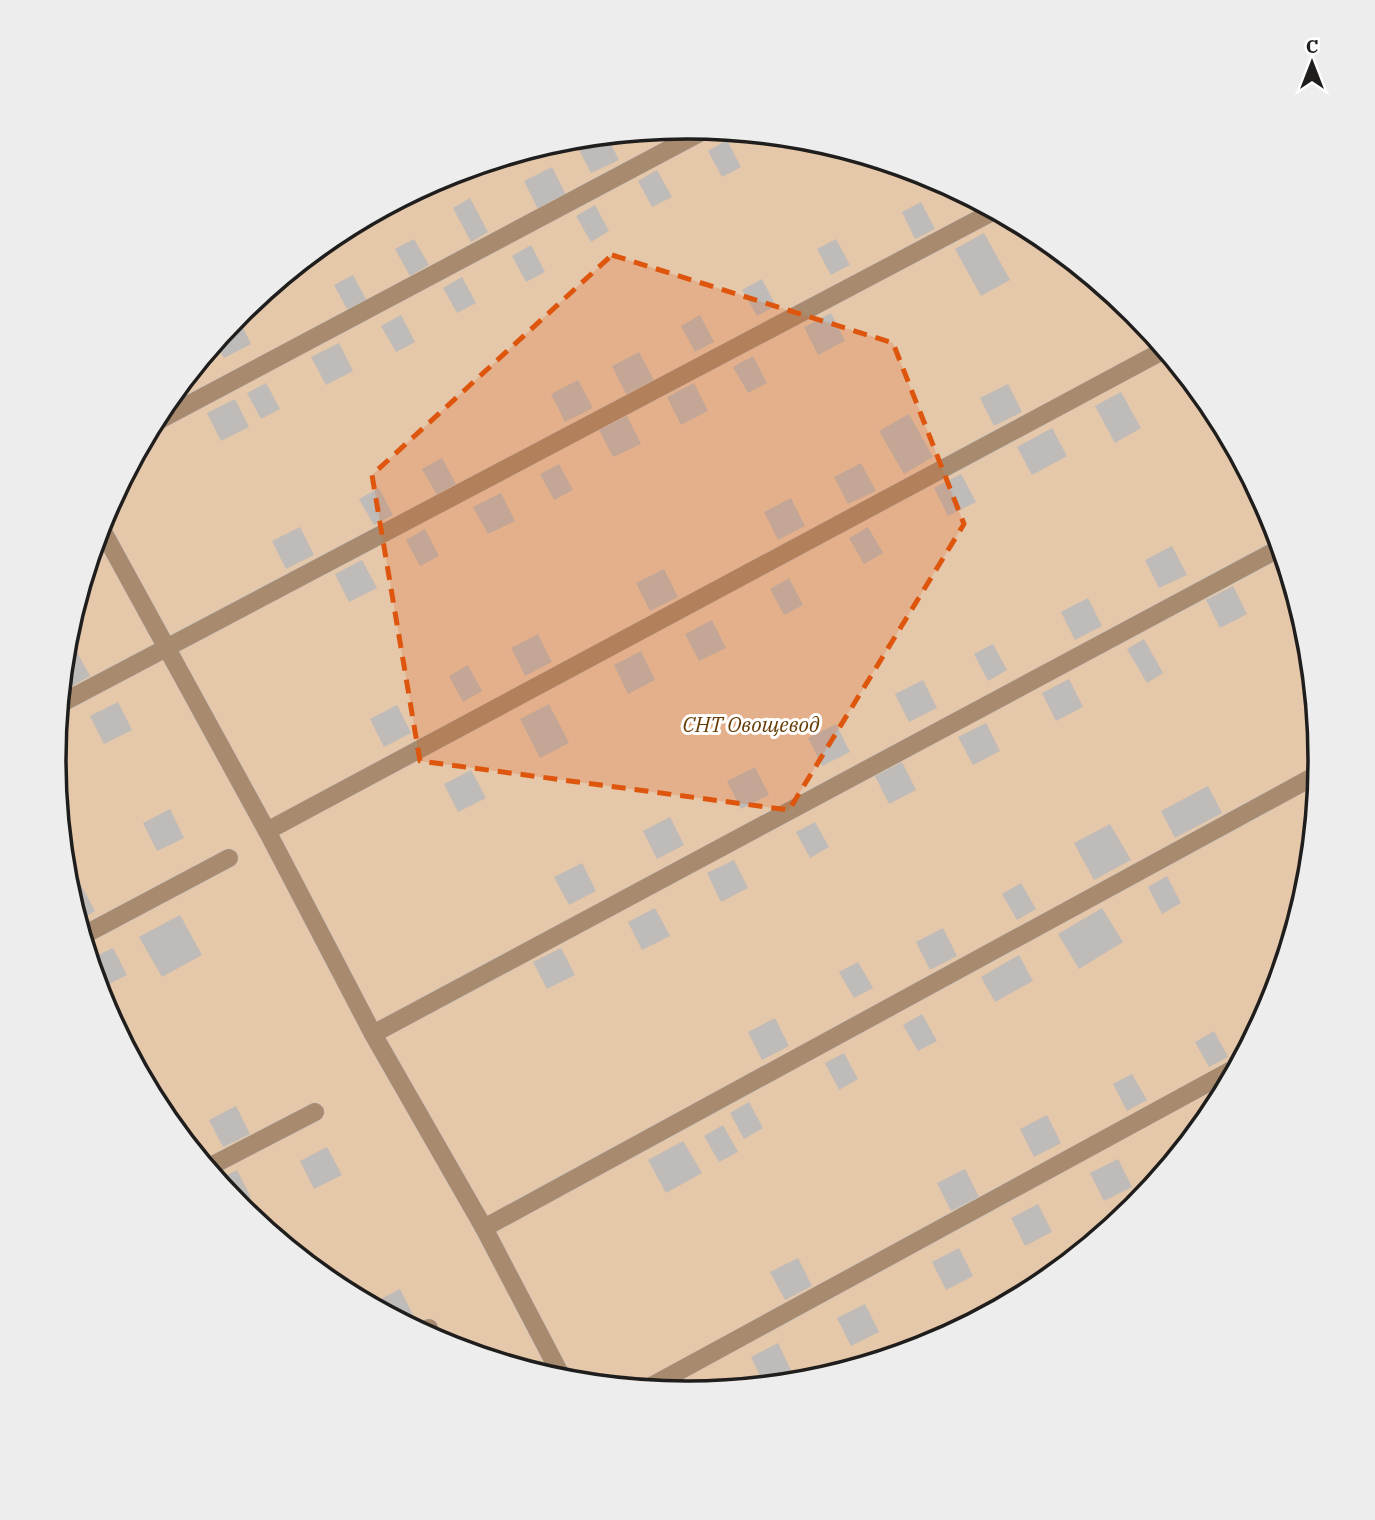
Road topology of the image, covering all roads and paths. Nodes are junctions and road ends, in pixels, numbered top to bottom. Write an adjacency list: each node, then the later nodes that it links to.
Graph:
1 (688, 139): 4 (street)
2 (987, 216): 7 (street)
3 (1157, 354): 10 (street)
4 (172, 413)
5 (107, 539): 7 (street)
6 (1273, 552): 13 (street)
7 (166, 647): 8 (street); 10 (street)
8 (70, 699)
9 (1308, 780): 17 (street)
10 (267, 831): 13 (street)
11 (229, 858): 12 (street)
12 (91, 931)
13 (373, 1034): 17 (street)
14 (1223, 1075): 19 (street)
15 (315, 1112): 16 (street)
16 (216, 1163)
17 (484, 1227): 18 (street)
18 (557, 1367)
19 (662, 1380)

